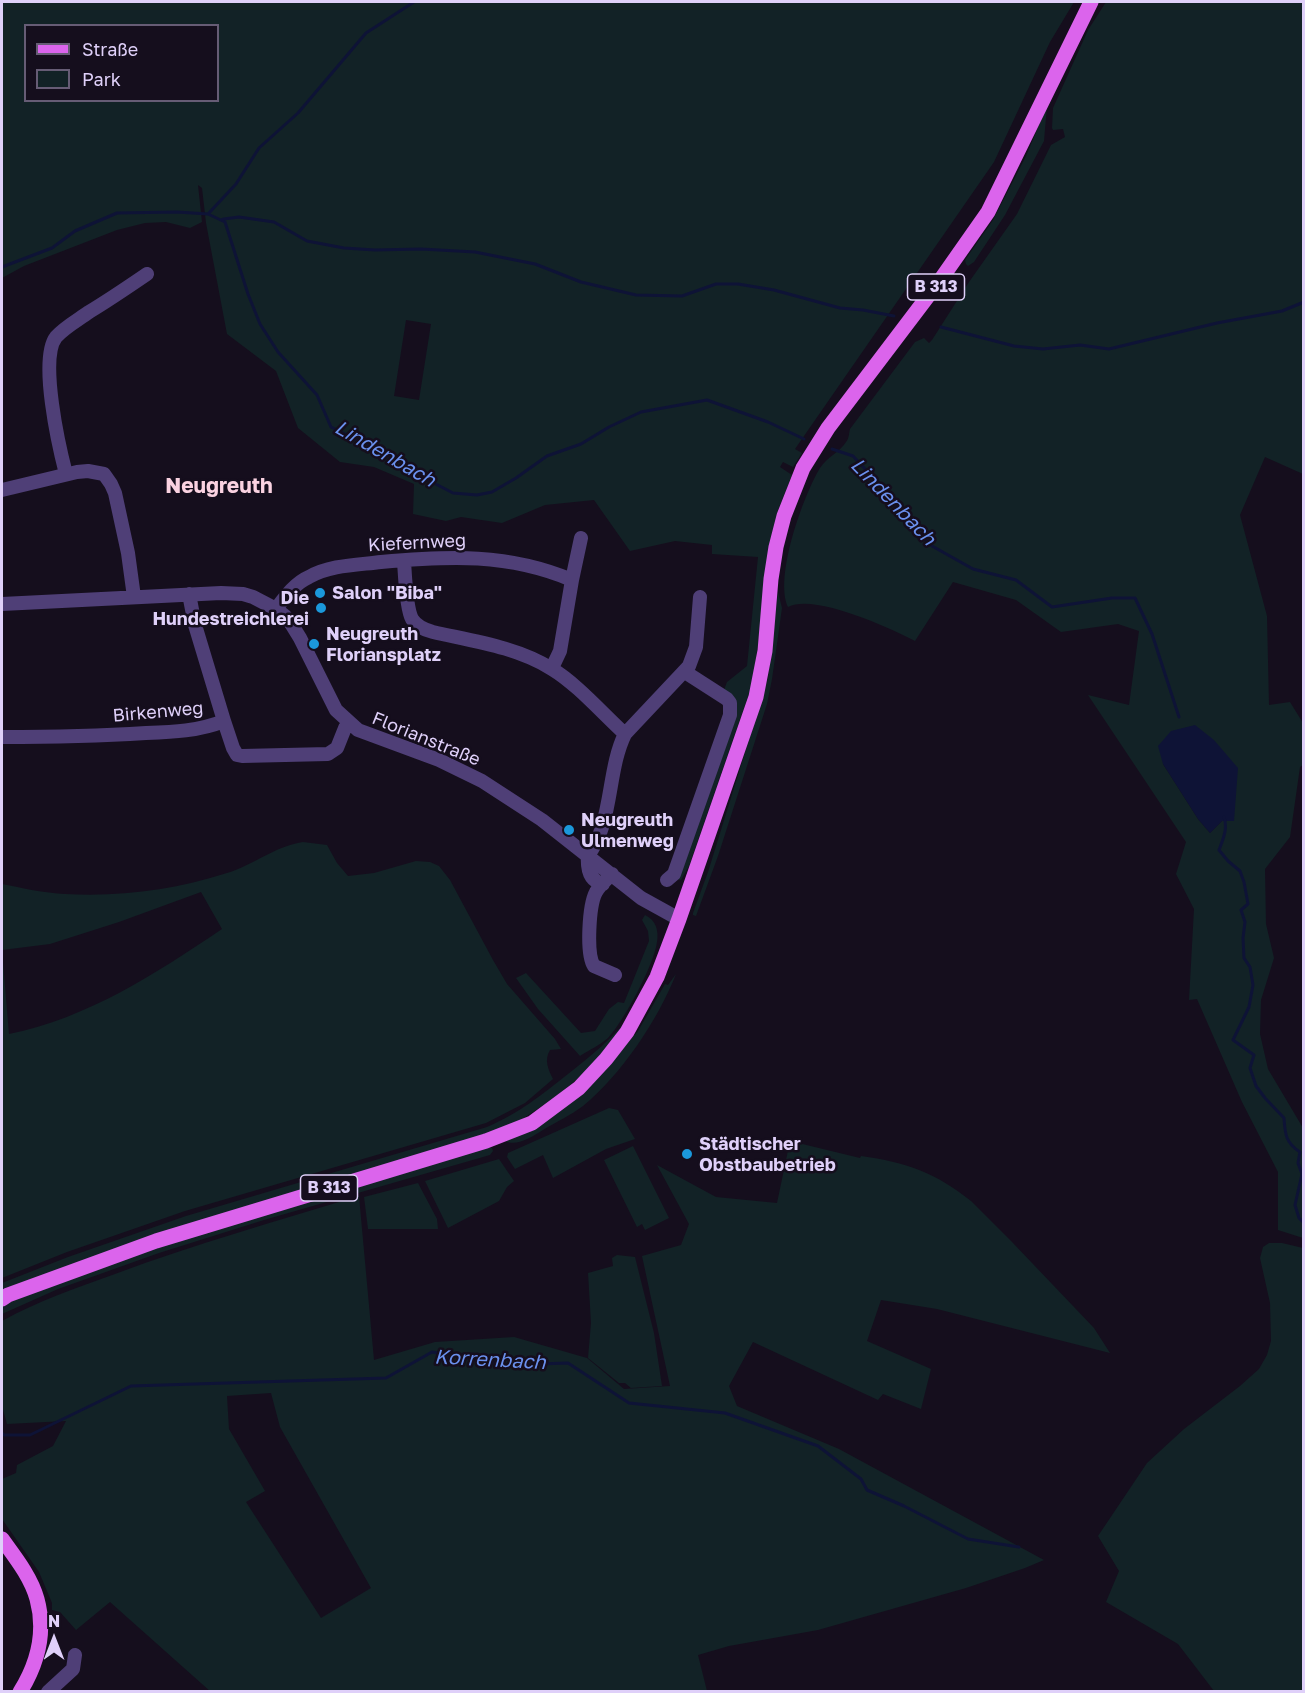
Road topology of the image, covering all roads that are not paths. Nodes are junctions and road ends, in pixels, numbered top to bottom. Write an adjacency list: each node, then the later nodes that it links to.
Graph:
1 (1091, 2): 22 (main road, B 313)
2 (147, 274): 3 (street)
3 (66, 474): 4 (street); 9 (street)
4 (2, 489)
5 (581, 538): 7 (street)
6 (404, 561): 7 (street, Kiefernweg); 12 (street, Kiefernweg); 13 (street)
7 (572, 580): 13 (street)
8 (189, 594): 9 (street, Florianstraße); 12 (street, Florianstraße); 15 (street)
9 (134, 597): 11 (street, Florianstraße)
10 (700, 597): 14 (street)
11 (2, 604)
12 (276, 609): 16 (street, Florianstraße)
13 (552, 668): 17 (street)
14 (685, 672): 17 (street); 21 (street)
15 (224, 721): 16 (street, Birkenweg); 18 (street, Birkenweg)
16 (350, 723): 19 (street, Florianstraße)
17 (625, 734): 19 (street)
18 (2, 737)
19 (588, 855): 20 (street)
20 (607, 879): 22 (street); 23 (street)
21 (667, 880)
22 (679, 919): 24 (main road, B 313)
23 (615, 975)
24 (2, 1299)
25 (2, 1539): 27 (main road)
26 (75, 1655): 28 (street)
27 (20, 1692)
28 (48, 1692)

